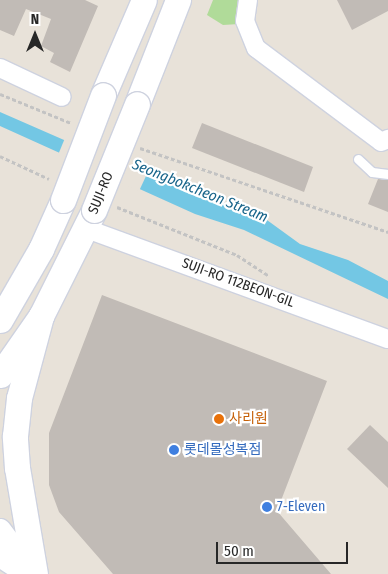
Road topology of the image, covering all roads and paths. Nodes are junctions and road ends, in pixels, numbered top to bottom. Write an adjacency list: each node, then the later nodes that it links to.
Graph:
1 (144, 0): 13 (main road, bridge)
2 (178, 0): 14 (main road, SUJI-RO, bridge)
3 (248, 0): 8 (street)
4 (0, 68): 6 (street)
5 (0, 94): 7 (path)
6 (62, 97)
7 (75, 124)
8 (388, 139)
9 (135, 146): 15 (path)
10 (0, 156): 13 (path)
11 (358, 159): 12 (lane)
12 (388, 174)
13 (58, 191): 17 (main road)
14 (97, 214): 16 (path); 18 (main road, SUJI-RO); 19 (street, SUJI-RO 112BEON-GIL)
15 (388, 232)
16 (276, 281)
17 (1, 316)
18 (41, 316): 20 (main road, SUJI-RO); 23 (main road)
19 (388, 339)
20 (0, 375)
21 (0, 530): 23 (street)
22 (0, 554): 23 (main road)
23 (33, 574)

